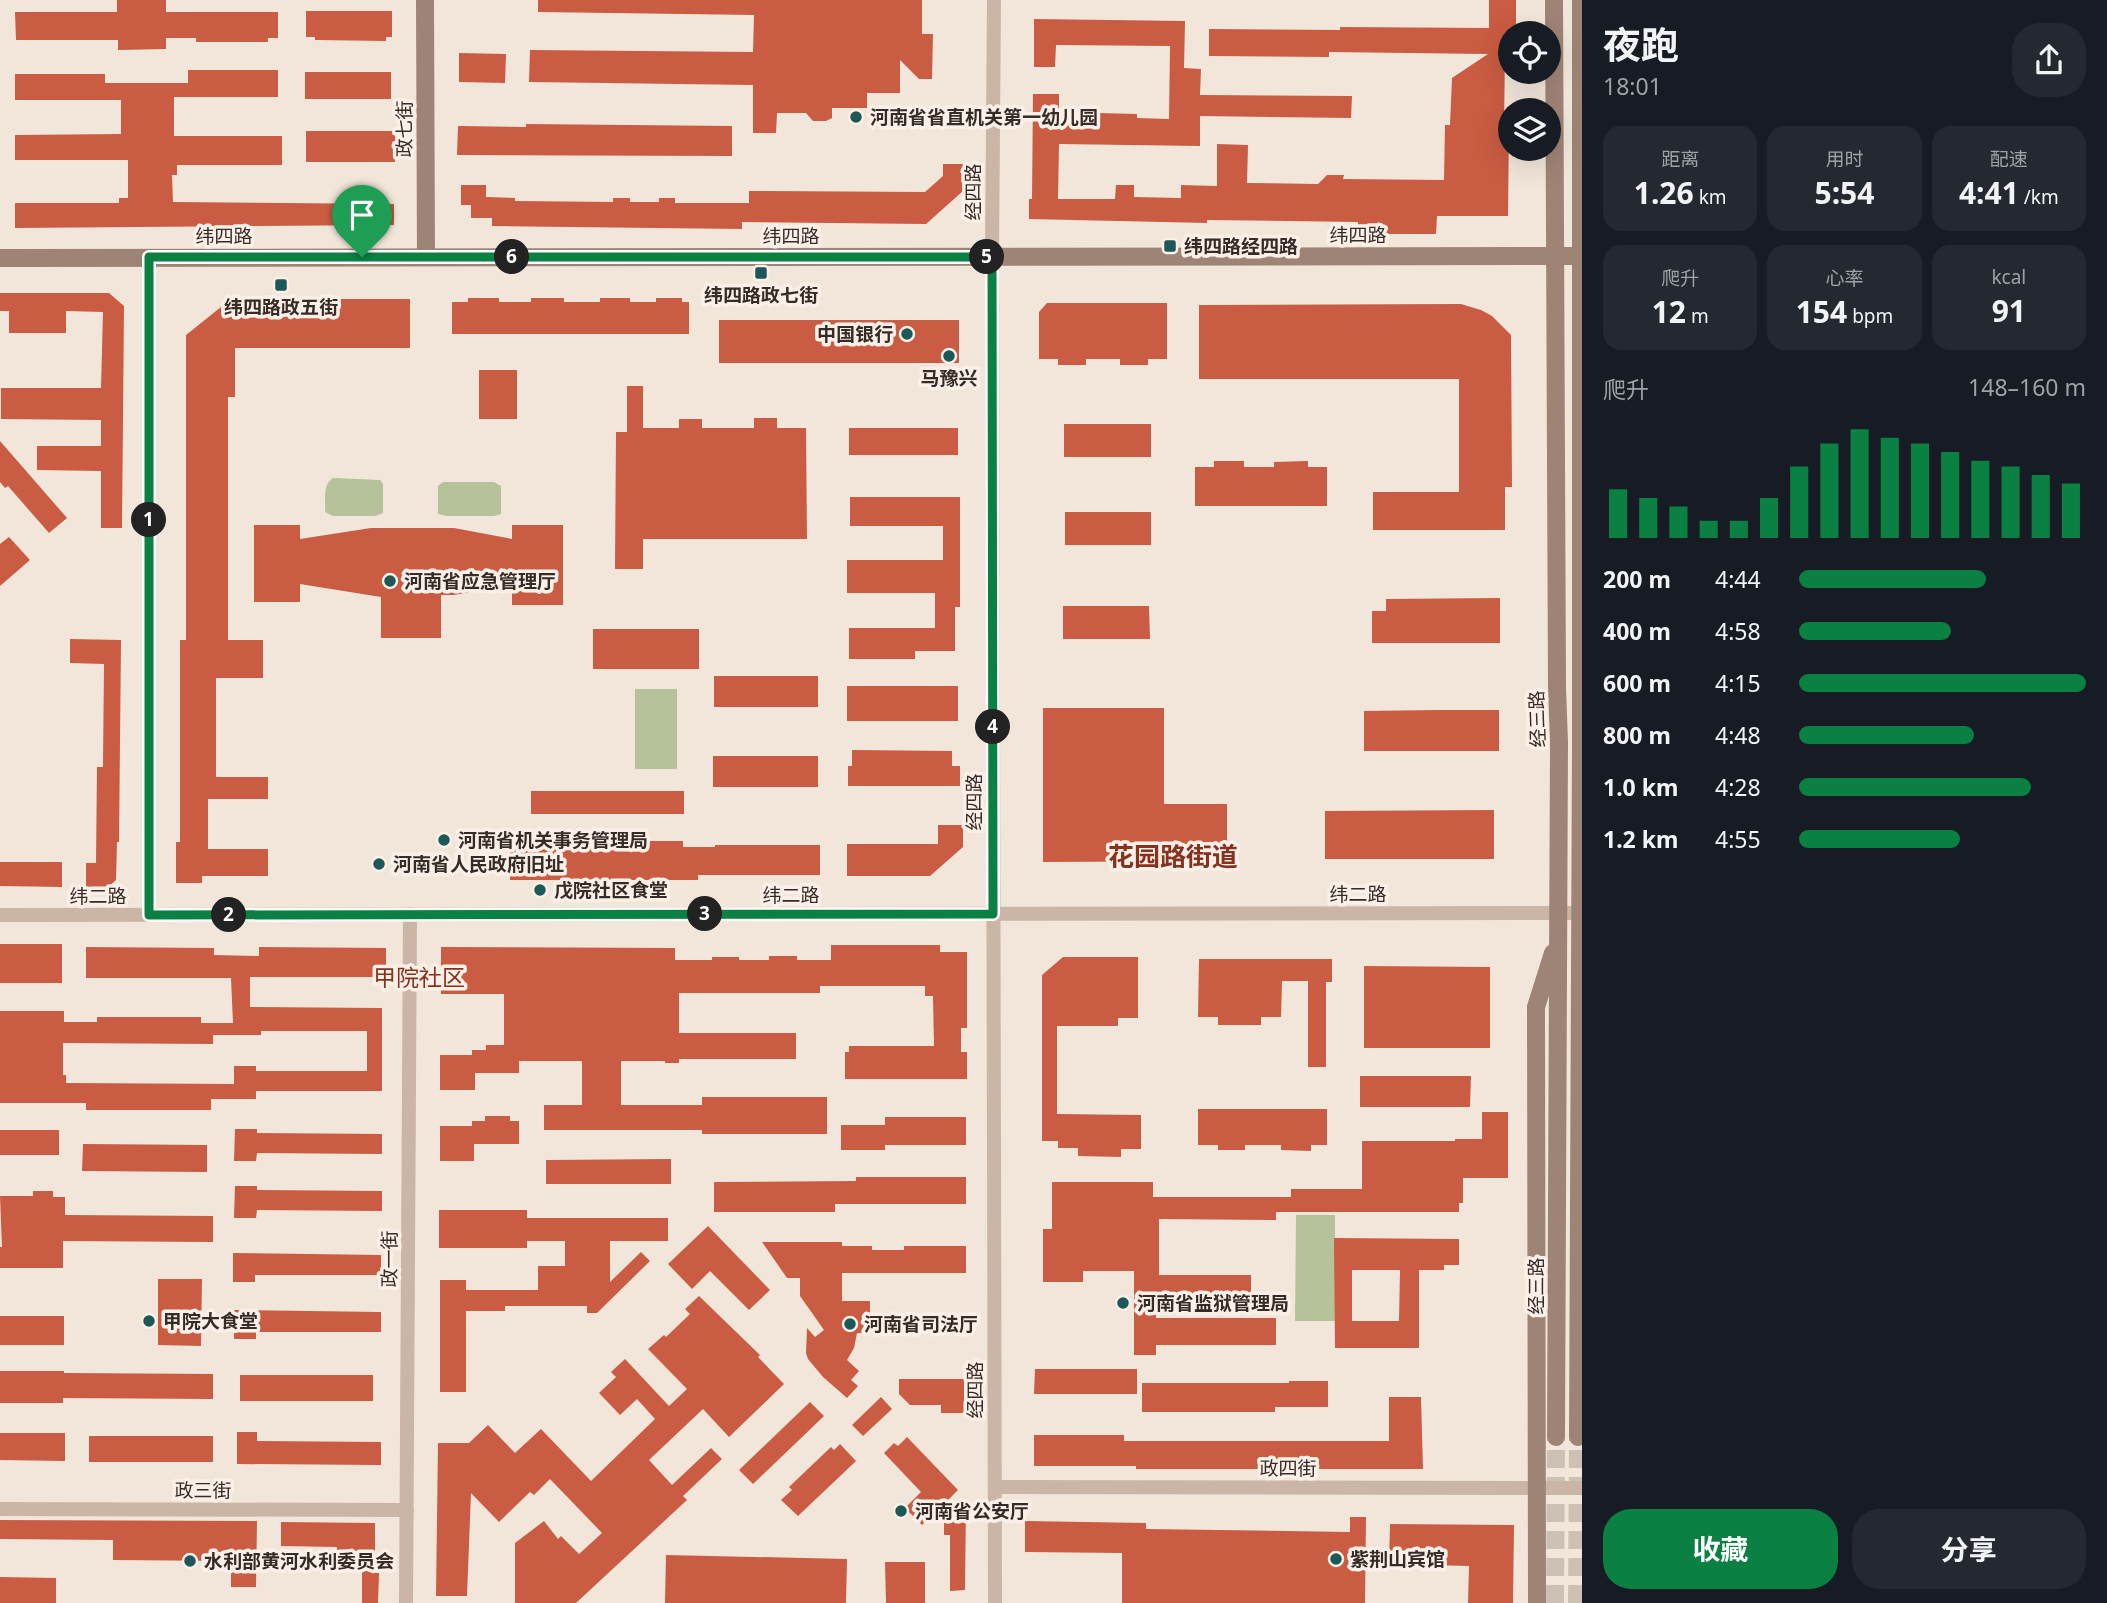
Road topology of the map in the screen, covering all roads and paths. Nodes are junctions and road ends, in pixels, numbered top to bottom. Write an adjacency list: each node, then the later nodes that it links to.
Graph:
1 (425, 0): 8 (main road, 政七街)
2 (994, 0): 9 (street, 经四路)
3 (1554, 0): 5 (main road, 经三路)
4 (1581, 0): 6 (main road)
5 (1555, 256): 6 (main road, 纬四路); 9 (main road, 纬四路); 11 (main road, 经三路)
6 (1582, 256): 12 (main road)
7 (149, 257): 8 (main road, 纬四路); 10 (main road, 纬四路); 15 (street)
8 (426, 257): 9 (main road, 纬四路)
9 (992, 257): 13 (street, 经四路)
10 (0, 258)
11 (1559, 913): 12 (street, 纬二路); 13 (street, 纬二路); 17 (main road, 经三路)
12 (1581, 913): 18 (main road)
13 (993, 914): 16 (street, 纬二路); 21 (street, 经四路)
14 (0, 915): 15 (street, 纬二路)
15 (149, 915): 16 (street, 纬二路)
16 (410, 915): 25 (street, 政一街)
17 (1558, 936): 19 (main road, 经三路); 22 (main road)
18 (1581, 940): 20 (main road)
19 (1556, 1437)
20 (1577, 1437)
21 (995, 1487): 22 (street, 政四街); 27 (street, 经四路)
22 (1537, 1488): 23 (street, 政四街); 28 (main road)
23 (1582, 1488)
24 (0, 1509): 25 (street, 政三街)
25 (407, 1510): 26 (street, 政一街)
26 (406, 1603)
27 (995, 1603)
28 (1537, 1603)

